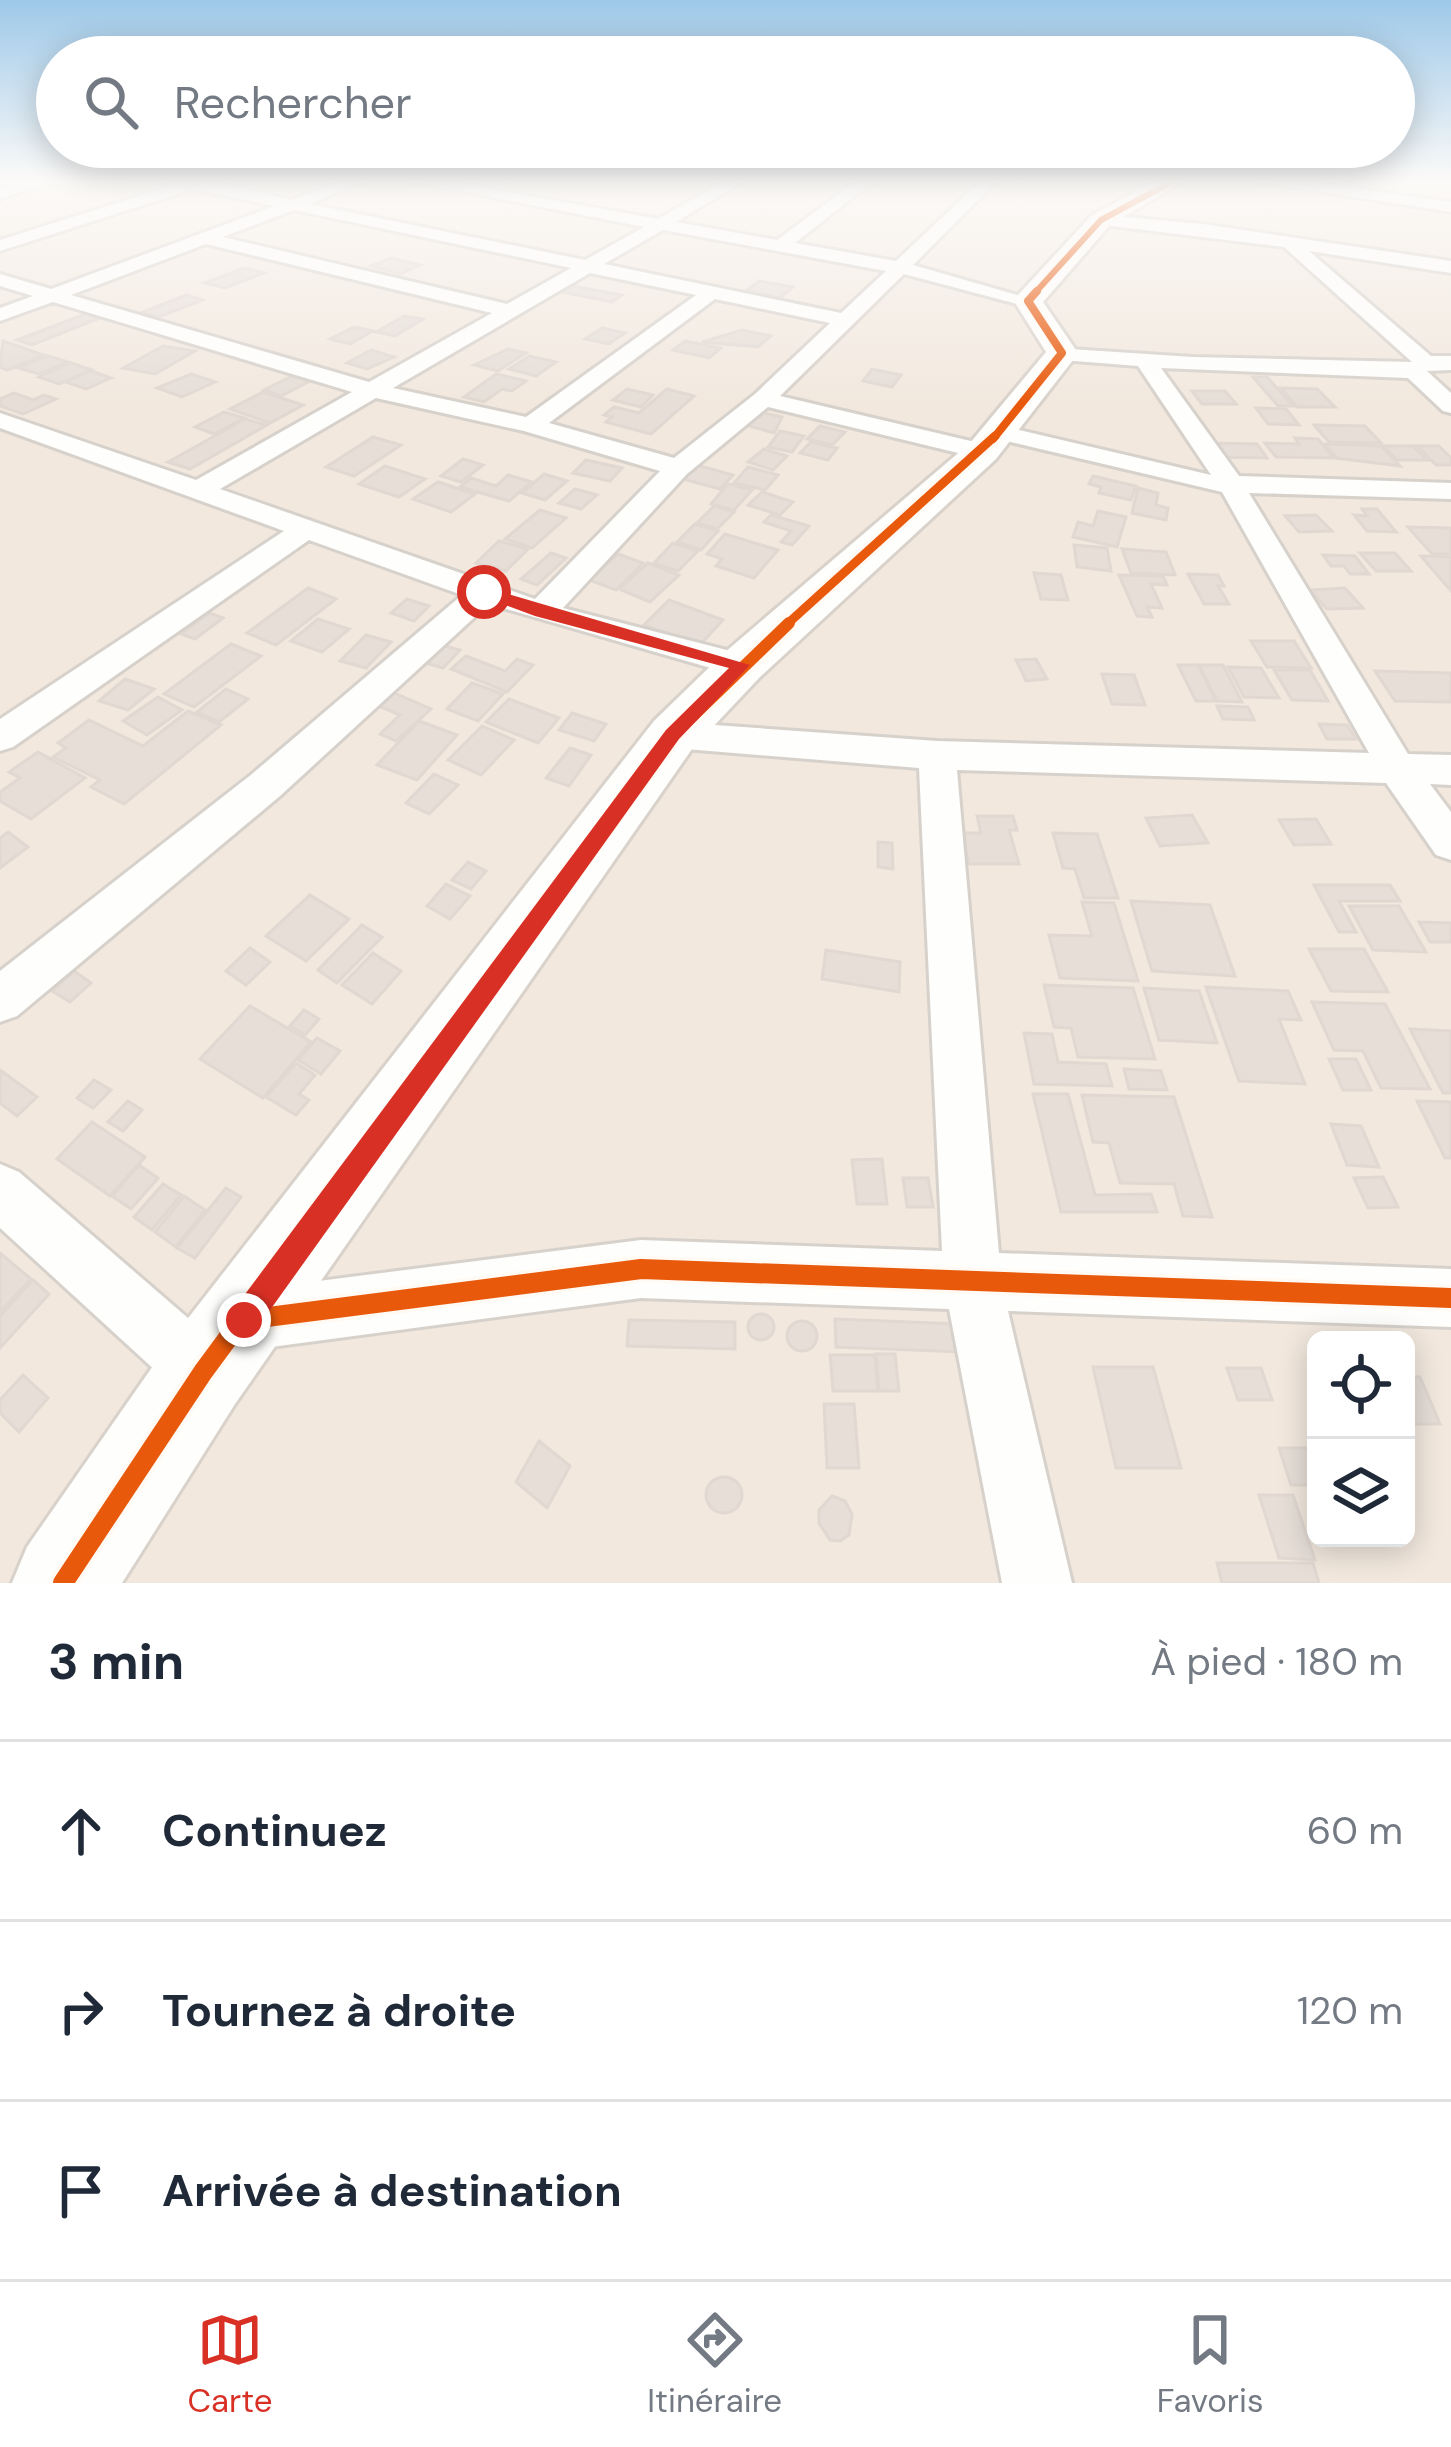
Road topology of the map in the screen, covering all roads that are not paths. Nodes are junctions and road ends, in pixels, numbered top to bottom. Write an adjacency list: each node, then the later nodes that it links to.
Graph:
1 (164, 254): 15 (street)
2 (272, 254): 17 (street)
3 (523, 254): 10 (street)
4 (608, 254): 10 (street)
5 (824, 254): 12 (street)
6 (915, 254): 12 (street)
7 (1070, 254): 16 (street)
8 (1301, 254): 23 (street)
9 (1366, 254): 11 (street)
10 (585, 267): 14 (street); 17 (street)
11 (1451, 267)
12 (902, 268): 16 (street); 19 (street)
13 (0, 280): 15 (street)
14 (712, 292): 19 (street); 28 (street)
15 (50, 297): 18 (street); 24 (street)
16 (1028, 301): 20 (street)
17 (506, 310): 24 (street)
18 (0, 315)
19 (845, 320): 25 (street)
20 (1062, 353): 21 (street); 29 (street)
21 (1146, 362): 23 (street); 31 (street)
22 (1451, 363): 23 (street)
23 (1419, 366): 26 (street)
24 (367, 389): 28 (street); 32 (street)
25 (764, 399): 29 (street); 30 (street)
26 (1451, 406)
27 (0, 420): 32 (street)
28 (530, 425): 30 (street)
29 (991, 442): 31 (street); 37 (street)
30 (678, 469): 36 (street)
31 (1232, 486): 33 (street); 41 (street)
32 (200, 489): 34 (street)
33 (1451, 491)
34 (307, 528): 35 (street); 39 (street)
35 (484, 592): 36 (street); 44 (street)
36 (541, 612): 37 (street)
37 (742, 665): 38 (street)
38 (673, 734): 40 (street); 48 (street)
39 (0, 737)
40 (937, 755): 41 (street); 46 (street)
41 (1396, 767): 42 (street); 43 (street)
42 (1451, 770)
43 (1451, 844)
44 (0, 1000)
45 (0, 1191): 49 (street)
46 (973, 1285): 47 (street); 48 (street); 51 (street)
47 (1451, 1298)
48 (244, 1320): 49 (street)
49 (203, 1372): 50 (street)
50 (63, 1583)
51 (1037, 1583)

